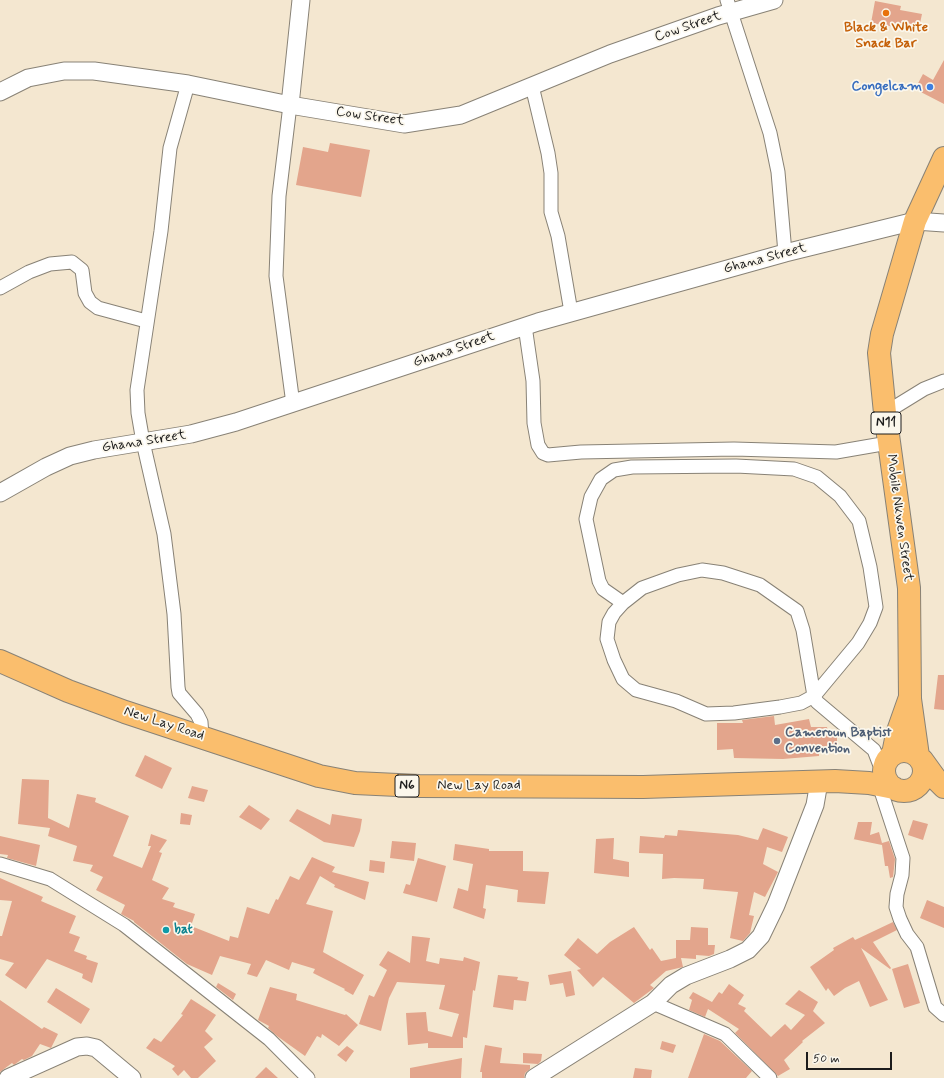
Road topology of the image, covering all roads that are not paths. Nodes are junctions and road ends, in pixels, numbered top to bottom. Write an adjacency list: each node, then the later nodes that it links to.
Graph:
1 (301, 0): 7 (street)
2 (774, 0): 3 (street, Cow Street)
3 (728, 7): 5 (street, Cow Street); 11 (street)
4 (188, 84): 6 (street, Cow Street); 7 (street, Cow Street); 14 (street)
5 (532, 86): 7 (street, Cow Street); 13 (street)
6 (0, 92)
7 (290, 105): 17 (street)
8 (944, 158): 9 (highway, Mobile Nkwen Street / N11)
9 (915, 220): 10 (street); 11 (street, Ghana Street); 18 (highway, Mobile Nkwen Street / N11)
10 (944, 223)
11 (785, 253): 13 (street, Ghana Street)
12 (0, 288): 14 (street)
13 (571, 312): 15 (street, Ghana Street)
14 (146, 321): 19 (street)
15 (525, 326): 17 (street, Ghana Street); 20 (street)
16 (944, 381): 18 (street)
17 (293, 404): 19 (street, Ghana Street)
18 (885, 413): 20 (highway, Mobile Nkwen Street / N11)
19 (143, 442): 21 (street, Ghana Street); 26 (street)
20 (888, 443): 25 (highway, Mobile Nkwen Street / N11)
21 (0, 493)
22 (623, 603): 24 (street); 24 (street); 24 (street)
23 (0, 661): 26 (highway, New Lay Road / N6)
24 (814, 696): 28 (street)
25 (910, 699): 27 (highway, N11); 28 (highway, N11)
26 (202, 736): 29 (highway, New Lay Road / N6)
27 (920, 758): 28 (highway, N6); 30 (highway); 31 (highway)
28 (886, 759): 29 (highway, N6); 30 (highway)
29 (827, 782): 30 (highway, N6); 34 (street)
30 (896, 787): 32 (highway, N6); 35 (street)
31 (944, 787)
32 (944, 797)
33 (0, 864): 38 (street)
34 (653, 1003): 39 (street); 40 (street)
35 (944, 1015)
36 (8, 1078): 37 (street)
37 (132, 1078)
38 (308, 1078)
39 (534, 1078)
40 (770, 1078)

